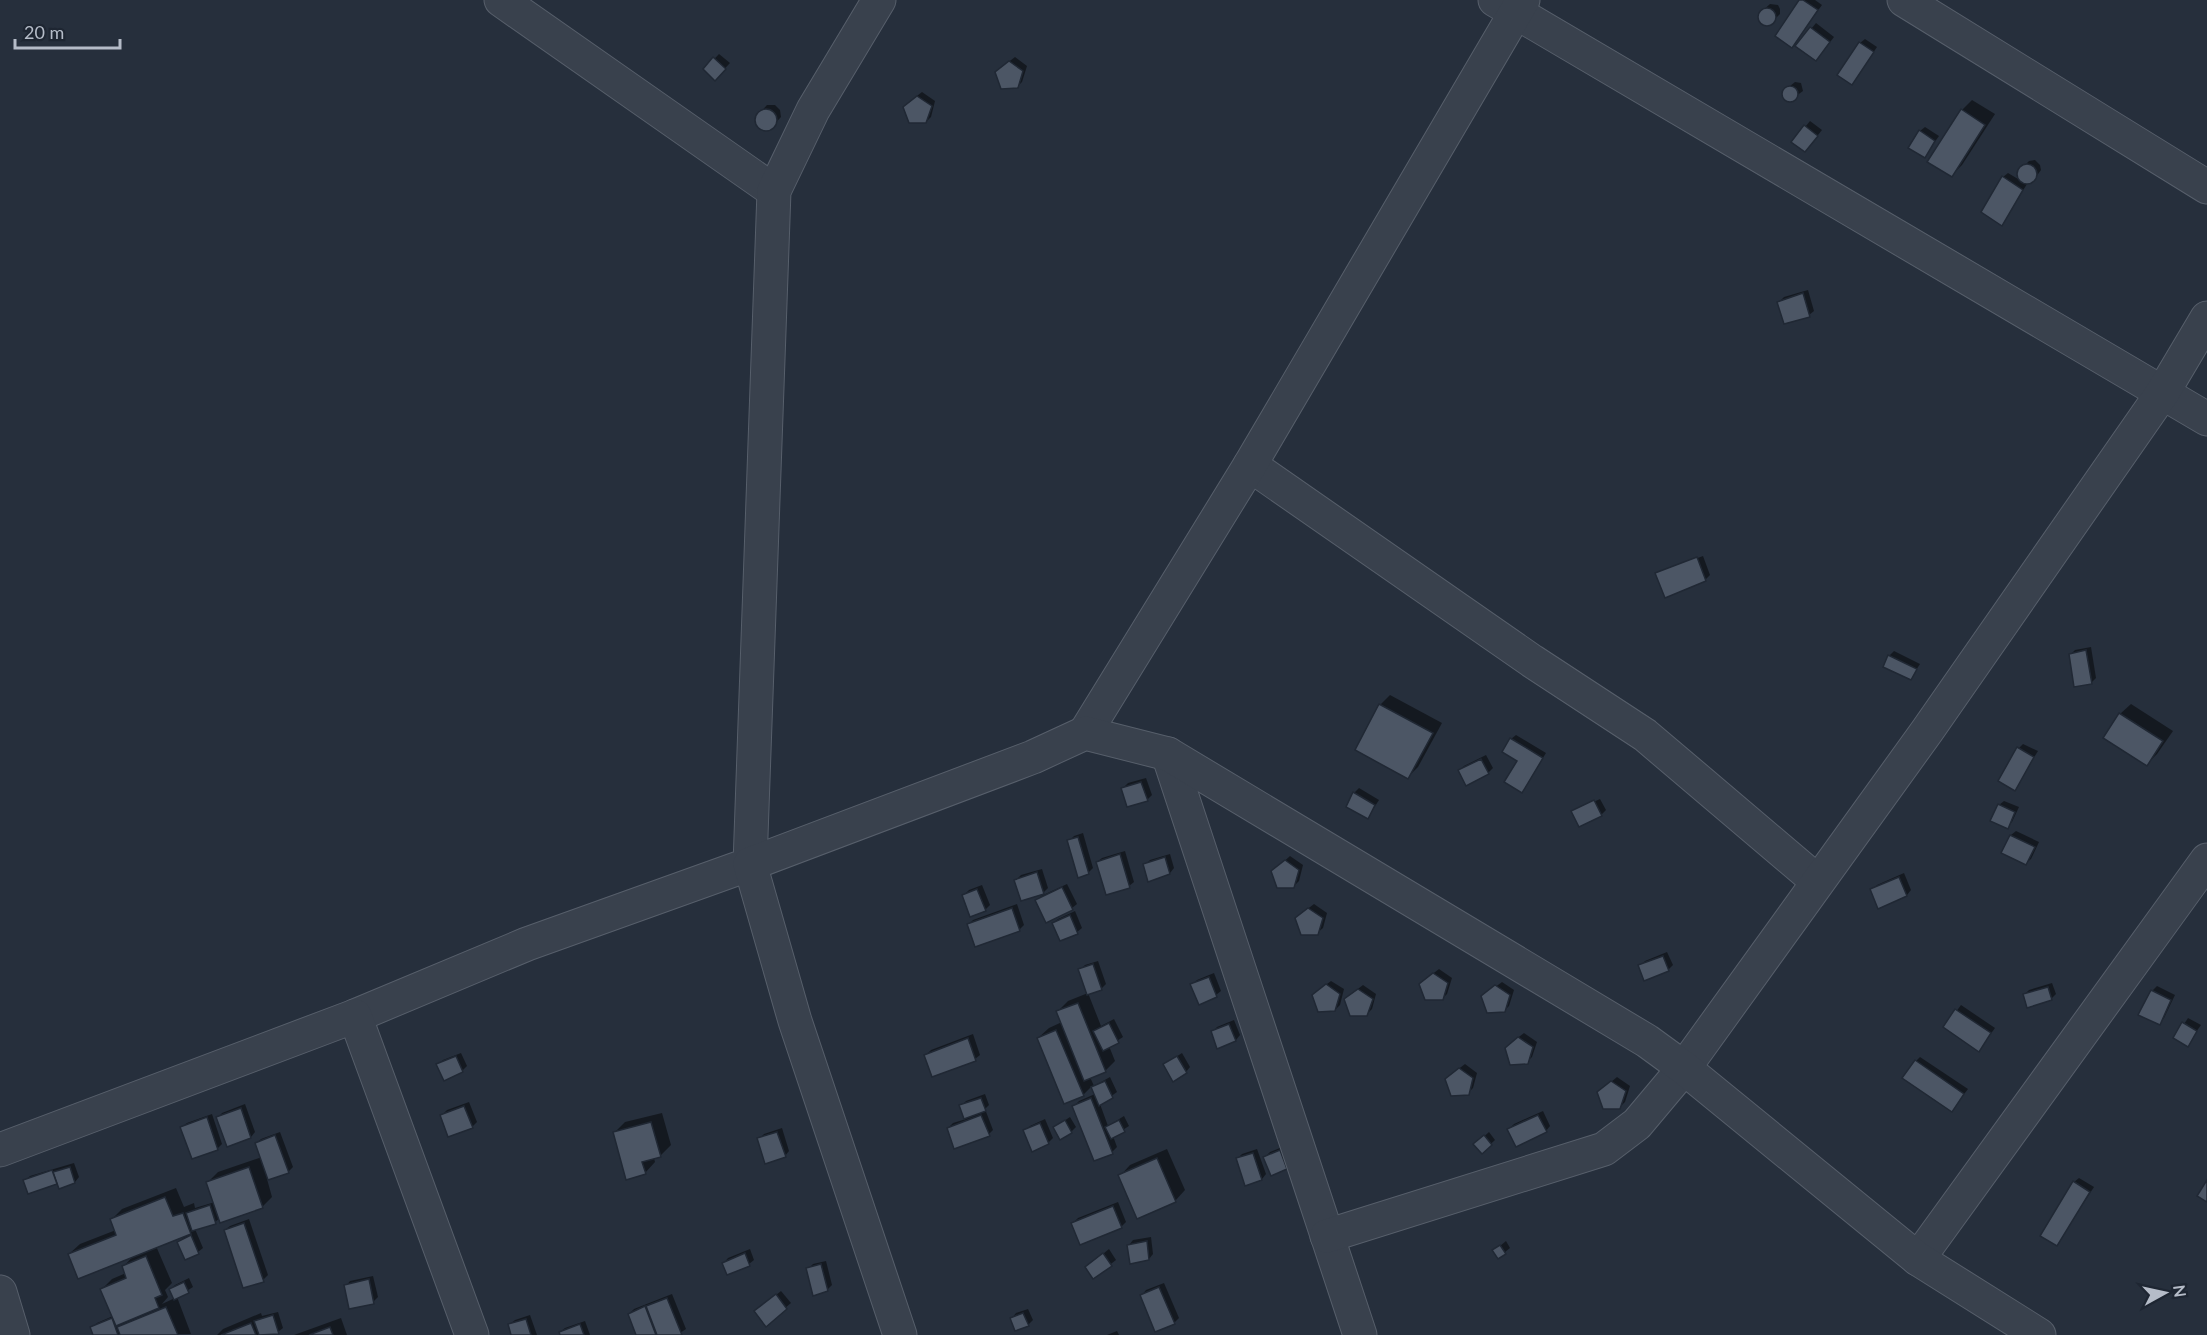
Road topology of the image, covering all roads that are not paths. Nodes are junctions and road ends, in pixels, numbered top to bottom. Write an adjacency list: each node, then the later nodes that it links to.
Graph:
1 (501, 0): 6 (street)
2 (879, 0): 6 (street)
3 (1904, 0): 5 (street)
4 (1511, 4): 8 (street); 10 (street)
5 (2207, 187)
6 (774, 191): 14 (street)
7 (2207, 318): 8 (street)
8 (2163, 392): 9 (street); 15 (street)
9 (2207, 419)
10 (1250, 465): 11 (street); 15 (street)
11 (1085, 733): 12 (street); 14 (street)
12 (1168, 754): 17 (street); 19 (street)
13 (2207, 860): 20 (street)
14 (750, 864): 16 (street); 24 (street)
15 (1817, 881): 17 (street)
16 (355, 1016): 18 (street); 23 (street)
17 (1684, 1068): 19 (street); 20 (street)
18 (0, 1150)
19 (1328, 1236): 25 (street)
20 (1918, 1259): 26 (street)
21 (0, 1292): 22 (street)
22 (13, 1335)
23 (472, 1335)
24 (900, 1335)
25 (1360, 1335)
26 (2039, 1335)

